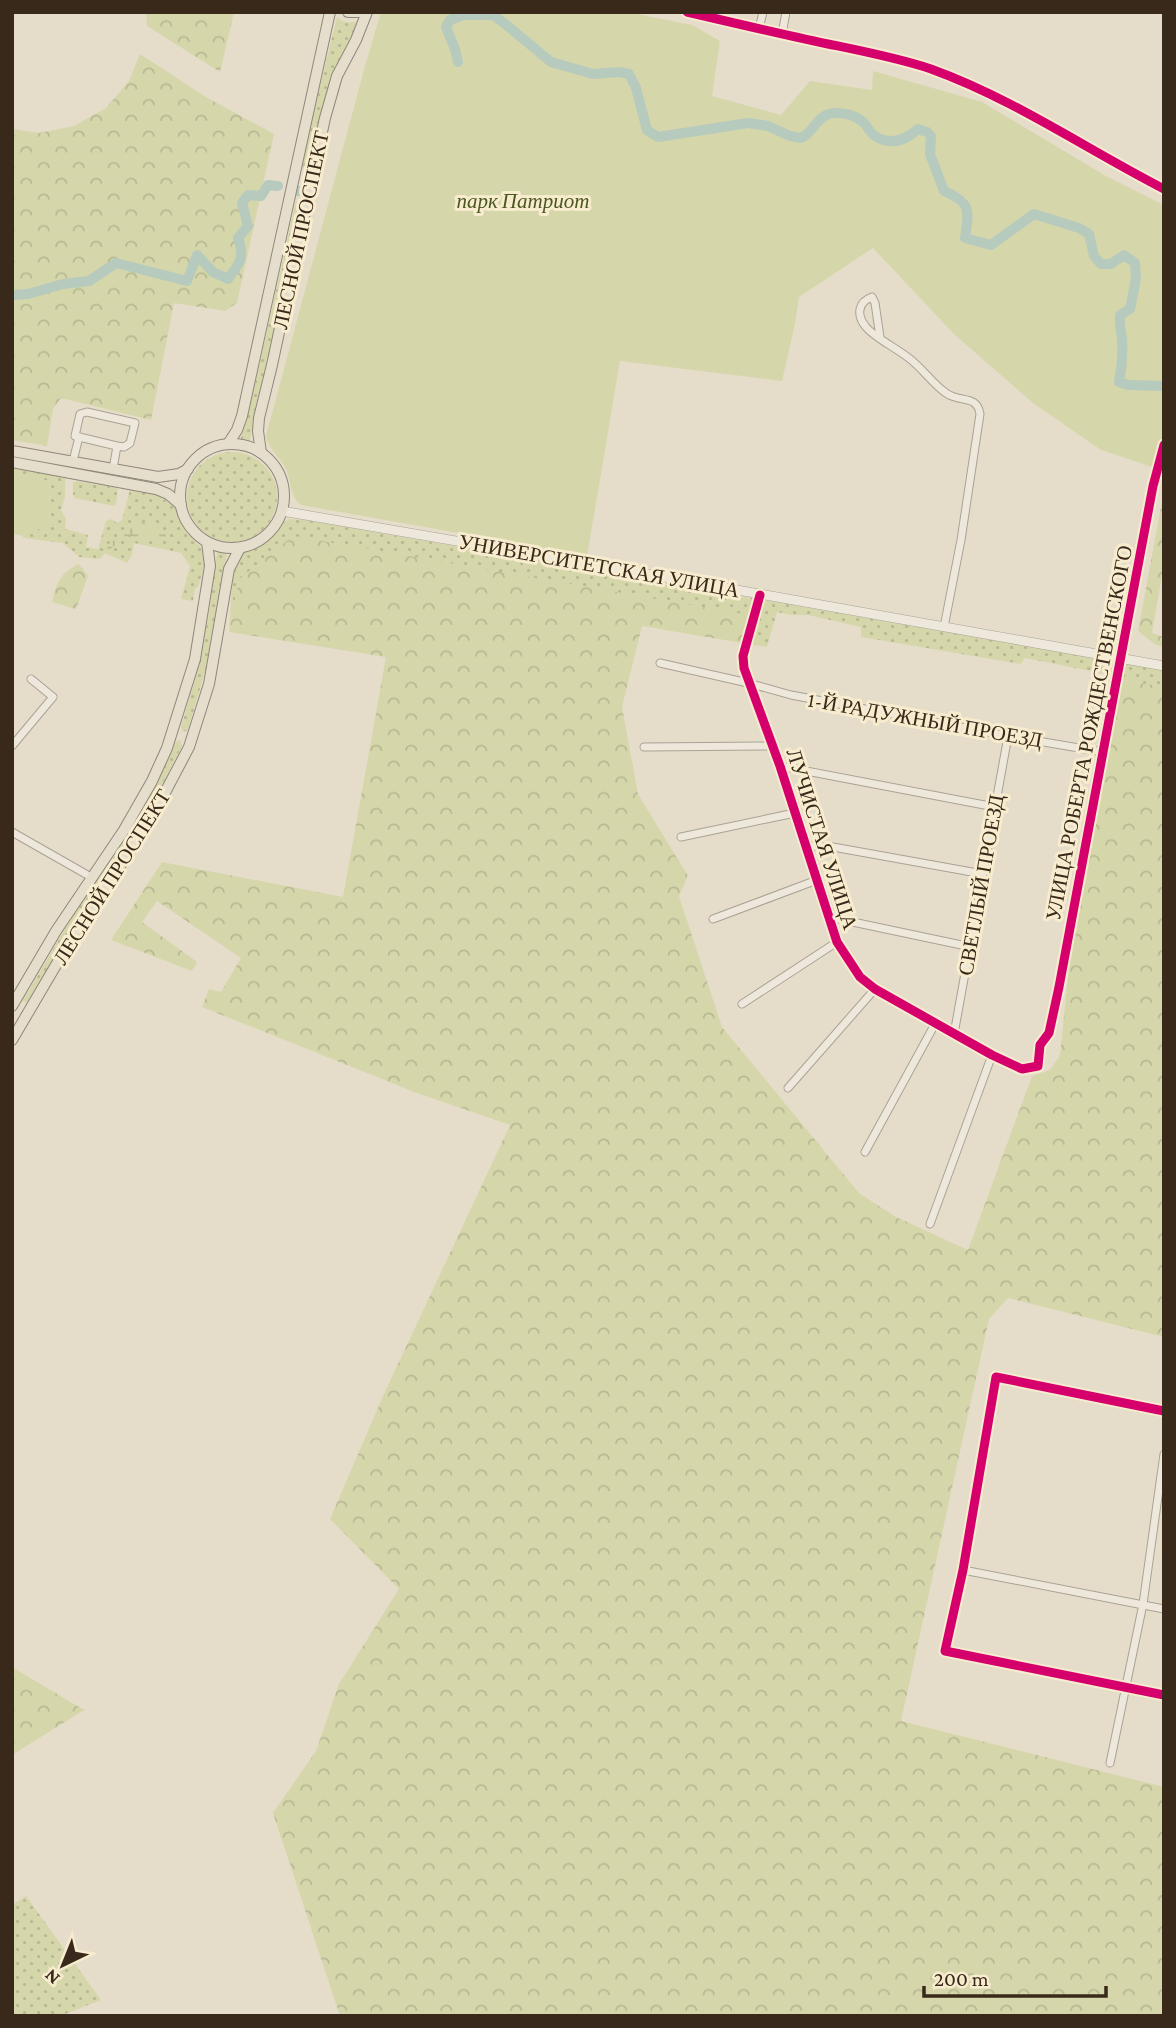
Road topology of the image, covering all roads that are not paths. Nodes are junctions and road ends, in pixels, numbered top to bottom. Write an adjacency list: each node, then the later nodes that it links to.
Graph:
1 (330, 12): 13 (main road, ЛЕСНОЙ ПРОСПЕКТ)
2 (348, 12): 3 (main road)
3 (359, 12)
4 (367, 12): 16 (main road, ЛЕСНОЙ ПРОСПЕКТ)
5 (687, 12): 8 (street)
6 (763, 12): 8 (street)
7 (786, 12): 9 (street)
8 (759, 29): 9 (street)
9 (782, 34): 10 (street)
10 (1164, 189)
11 (880, 337): 11 (street); 27 (street)
12 (79, 438): 14 (street); 14 (street); 17 (street)
13 (228, 444): 16 (main road); 20 (main road)
14 (117, 446): 19 (street)
15 (12, 451): 17 (main road)
16 (261, 453): 23 (main road)
17 (74, 461): 19 (main road)
18 (12, 462): 22 (main road)
19 (113, 469): 20 (main road)
20 (188, 469): 22 (main road)
21 (1153, 486): 28 (street, УЛИЦА РОБЕРТА РОЖДЕСТВЕНСКОГО)
22 (181, 505): 24 (main road)
23 (282, 511): 25 (main road); 26 (street, УНИВЕРСИТЕТСКАЯ УЛИЦА)
24 (207, 542): 25 (main road); 33 (main road, ЛЕСНОЙ ПРОСПЕКТ)
25 (240, 548): 34 (main road, ЛЕСНОЙ ПРОСПЕКТ)
26 (760, 595): 27 (street, УНИВЕРСИТЕТСКАЯ УЛИЦА); 32 (street, ЛУЧИСТАЯ УЛИЦА)
27 (944, 627): 28 (street, УНИВЕРСИТЕТСКАЯ УЛИЦА)
28 (1121, 659): 30 (street, УНИВЕРСИТЕТСКАЯ УЛИЦА); 41 (street, УЛИЦА РОБЕРТА РОЖДЕСТВЕНСКОГО)
29 (660, 663): 32 (street, 1-Й РАДУЖНЫЙ ПРОЕЗД)
30 (1164, 666)
31 (31, 679): 37 (street)
32 (748, 683): 35 (street, 1-Й РАДУЖНЫЙ ПРОЕЗД); 38 (street, ЛУЧИСТАЯ УЛИЦА)
33 (175, 727): 34 (main road); 36 (main road, ЛЕСНОЙ ПРОСПЕКТ)
34 (194, 732): 39 (main road, ЛЕСНОЙ ПРОСПЕКТ)
35 (1008, 736): 41 (street, 1-Й РАДУЖНЫЙ ПРОЕЗД); 43 (street, СВЕТЛЫЙ ПРОЕЗД)
36 (170, 739): 39 (main road); 49 (main road, ЛЕСНОЙ ПРОСПЕКТ)
37 (12, 746)
38 (773, 746): 40 (street); 42 (street, ЛУЧИСТАЯ УЛИЦА)
39 (188, 747): 59 (main road, ЛЕСНОЙ ПРОСПЕКТ)
40 (644, 747)
41 (1103, 752): 55 (street, УЛИЦА РОБЕРТА РОЖДЕСТВЕНСКОГО)
42 (780, 766): 43 (street); 44 (street, ЛУЧИСТАЯ УЛИЦА)
43 (995, 807): 48 (street, СВЕТЛЫЙ ПРОЕЗД)
44 (795, 813): 46 (street); 47 (street, ЛУЧИСТАЯ УЛИЦА)
45 (12, 832): 49 (street)
46 (681, 837)
47 (806, 846): 48 (street); 50 (street, ЛУЧИСТАЯ УЛИЦА)
48 (984, 874): 54 (street, СВЕТЛЫЙ ПРОЕЗД)
49 (91, 877): 58 (main road, ЛЕСНОЙ ПРОСПЕКТ)
50 (817, 880): 51 (street, ЛУЧИСТАЯ УЛИЦА); 52 (street)
51 (830, 917): 53 (street, ЛУЧИСТАЯ УЛИЦА); 54 (street)
52 (713, 919)
53 (837, 942): 56 (street, ЛУЧИСТАЯ УЛИЦА); 57 (street)
54 (971, 947): 61 (street, СВЕТЛЫЙ ПРОЕЗД)
55 (1059, 987): 63 (street, ЛУЧИСТАЯ УЛИЦА)
56 (875, 989): 60 (street, ЛУЧИСТАЯ УЛИЦА); 64 (street)
57 (742, 1004)
58 (12, 1006): 59 (main road)
59 (28, 1013): 62 (main road, ЛЕСНОЙ ПРОСПЕКТ)
60 (935, 1024): 61 (street, ЛУЧИСТАЯ УЛИЦА); 65 (street)
61 (954, 1034): 63 (street, ЛУЧИСТАЯ УЛИЦА)
62 (12, 1040)
63 (992, 1055): 66 (street)
64 (788, 1088)
65 (865, 1152)
66 (930, 1224)
67 (1164, 1410): 69 (street)
68 (1164, 1454): 70 (street)
69 (963, 1570): 70 (street); 72 (street)
70 (1143, 1604): 71 (street); 72 (street)
71 (1164, 1609)
72 (1126, 1687): 73 (street); 74 (street)
73 (1164, 1695)
74 (1110, 1763)

